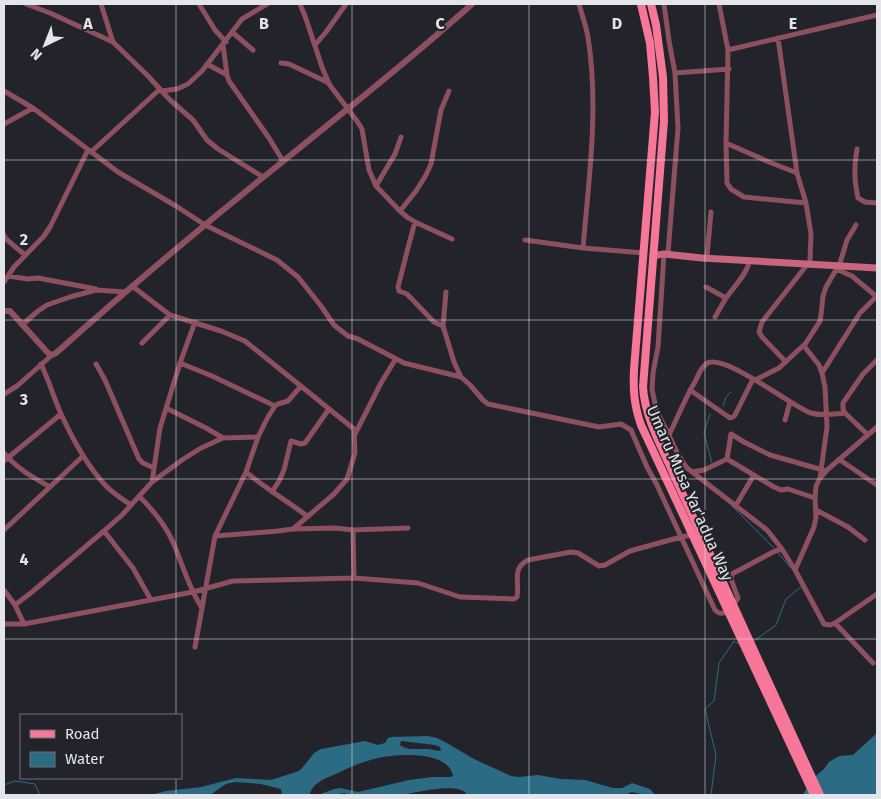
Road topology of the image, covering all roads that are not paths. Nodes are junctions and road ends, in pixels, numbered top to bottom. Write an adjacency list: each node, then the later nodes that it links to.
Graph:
1 (26, 4): 16 (street)
2 (101, 4): 16 (street)
3 (200, 4): 17 (street)
4 (267, 4): 14 (street)
5 (300, 4): 18 (street)
6 (346, 4): 18 (street)
7 (472, 4): 33 (street)
8 (579, 4): 53 (street)
9 (641, 4): 54 (main road, Umaru Musa Yar'adua Way)
10 (651, 4): 30 (main road, Umaru Musa Yar'adua Way)
11 (664, 4): 24 (street)
12 (719, 4): 20 (street)
13 (877, 16): 15 (street)
14 (232, 32): 17 (street); 19 (street)
15 (778, 38): 20 (street); 40 (street)
16 (113, 42): 27 (street)
17 (224, 43): 21 (street); 25 (street)
18 (314, 45): 26 (street)
19 (254, 50)
20 (728, 50): 23 (street)
21 (207, 64): 25 (street); 27 (street)
22 (281, 64): 26 (street)
23 (729, 69): 24 (street); 36 (street)
24 (675, 73): 31 (street)
25 (227, 75): 39 (street)
26 (330, 84): 33 (street)
27 (161, 90): 38 (street); 41 (street)
28 (4, 91): 32 (street)
29 (448, 91): 45 (street)
30 (663, 104): 31 (street); 55 (main road, Umaru Musa Yar'adua Way)
31 (677, 104): 56 (street)
32 (33, 108): 34 (street); 38 (street)
33 (347, 109): 39 (street); 42 (street)
34 (4, 124)
35 (401, 137): 42 (street)
36 (726, 143): 40 (street); 43 (street)
37 (857, 149): 44 (street)
38 (89, 151): 48 (street); 57 (street)
39 (283, 161): 41 (street)
40 (797, 173): 43 (street)
41 (263, 177): 48 (street)
42 (376, 186): 45 (street)
43 (806, 203): 60 (street)
44 (877, 203)
45 (400, 211): 47 (street)
46 (711, 212): 58 (street)
47 (415, 222): 51 (street); 77 (street)
48 (205, 225): 65 (street); 81 (street)
49 (856, 225): 61 (street)
50 (4, 235): 57 (street)
51 (452, 239)
52 (525, 240): 53 (street)
53 (583, 248): 54 (street)
54 (644, 253): 132 (main road, Umaru Musa Yar'adua Way)
55 (653, 253): 56 (main road); 107 (main road, Umaru Musa Yar'adua Way)
56 (666, 253): 58 (main road); 59 (main road); 103 (street)
57 (25, 255): 63 (street)
58 (707, 256): 60 (main road)
59 (749, 260): 60 (main road); 71 (street)
60 (808, 263): 61 (main road); 83 (street)
61 (838, 266): 62 (main road); 70 (street); 78 (street)
62 (877, 266)
63 (8, 276): 64 (street); 67 (street)
64 (4, 282)
65 (132, 286): 68 (street); 73 (street)
66 (706, 287): 71 (street)
67 (96, 290): 68 (street); 76 (street)
68 (125, 292): 80 (street)
69 (446, 292): 77 (street)
70 (877, 296): 87 (street)
71 (726, 298): 74 (street)
72 (4, 311): 76 (street)
73 (170, 315): 75 (street); 79 (street)
74 (715, 317)
75 (194, 322): 84 (street); 90 (street)
76 (22, 325): 80 (street)
77 (443, 326): 88 (street)
78 (806, 342): 83 (street); 87 (street)
79 (142, 343)
80 (52, 355): 85 (street)
81 (396, 360): 88 (street); 102 (street)
82 (877, 360): 97 (street)
83 (786, 362): 89 (street)
84 (180, 363): 94 (street); 95 (street)
85 (41, 364): 92 (street); 98 (street)
86 (96, 364): 112 (street)
87 (822, 373): 99 (street)
88 (461, 377): 134 (street)
89 (754, 380): 91 (street); 91 (street); 93 (street)
90 (301, 386): 94 (street); 96 (street)
91 (690, 390): 103 (street)
92 (4, 394)
93 (790, 402): 99 (street); 100 (street)
94 (275, 406): 105 (street)
95 (166, 408): 106 (street); 112 (street)
96 (329, 409): 102 (street); 120 (street)
97 (845, 413): 99 (street); 104 (street)
98 (61, 414): 108 (street); 109 (street)
99 (826, 415): 113 (street)
100 (785, 420)
101 (877, 427): 104 (street)
102 (355, 434): 126 (street)
103 (669, 435): 107 (street); 115 (street)
104 (868, 435): 111 (street)
105 (258, 437): 106 (street); 114 (street)
106 (223, 438): 117 (street)
107 (659, 442): 144 (main road, Umaru Musa Yar'adua Way)
108 (83, 456): 118 (street); 123 (street)
109 (5, 458): 118 (street)
110 (726, 459): 113 (street); 115 (street); 116 (street)
111 (840, 460): 113 (street); 119 (street)
112 (154, 468): 117 (street)
113 (824, 470): 122 (street)
114 (246, 472): 120 (street); 133 (street)
115 (692, 472): 124 (street)
116 (754, 475): 122 (street); 124 (street)
117 (152, 482): 121 (street)
118 (50, 486): 129 (street)
119 (877, 486)
120 (272, 492): 126 (street)
121 (139, 496): 123 (street); 141 (street)
122 (815, 498): 125 (street)
123 (131, 505): 131 (street)
124 (736, 505): 136 (street)
125 (816, 510): 135 (street); 137 (street)
126 (307, 516): 128 (street)
127 (408, 528): 130 (street)
128 (292, 529): 130 (street); 133 (street)
129 (4, 530)
130 (353, 530): 138 (street)
131 (104, 531): 143 (street); 145 (street)
132 (692, 535): 134 (street); 147 (main road, Umaru Musa Yar'adua Way)
133 (215, 536): 139 (street)
134 (681, 537): 138 (street); 147 (street)
135 (865, 540)
136 (782, 549): 137 (street); 144 (street)
137 (795, 570): 148 (street)
138 (354, 578): 139 (street)
139 (205, 589): 141 (street); 146 (street)
140 (4, 590): 145 (street)
141 (193, 592): 143 (street); 146 (street)
142 (877, 594): 148 (street)
143 (151, 600): 150 (street)
144 (732, 604): 153 (main road, Umaru Musa Yar'adua Way)
145 (15, 605): 150 (street)
146 (202, 608): 151 (street)
147 (729, 612): 153 (main road, Umaru Musa Yar'adua Way)
148 (835, 622): 152 (street)
149 (4, 624): 150 (street)
150 (24, 624)
151 (195, 647)
152 (873, 663)
153 (799, 755): 154 (main road, Umaru Musa Yar'adua Way); 155 (main road, Umaru Musa Yar'adua Way)
154 (814, 795)
155 (820, 795)

